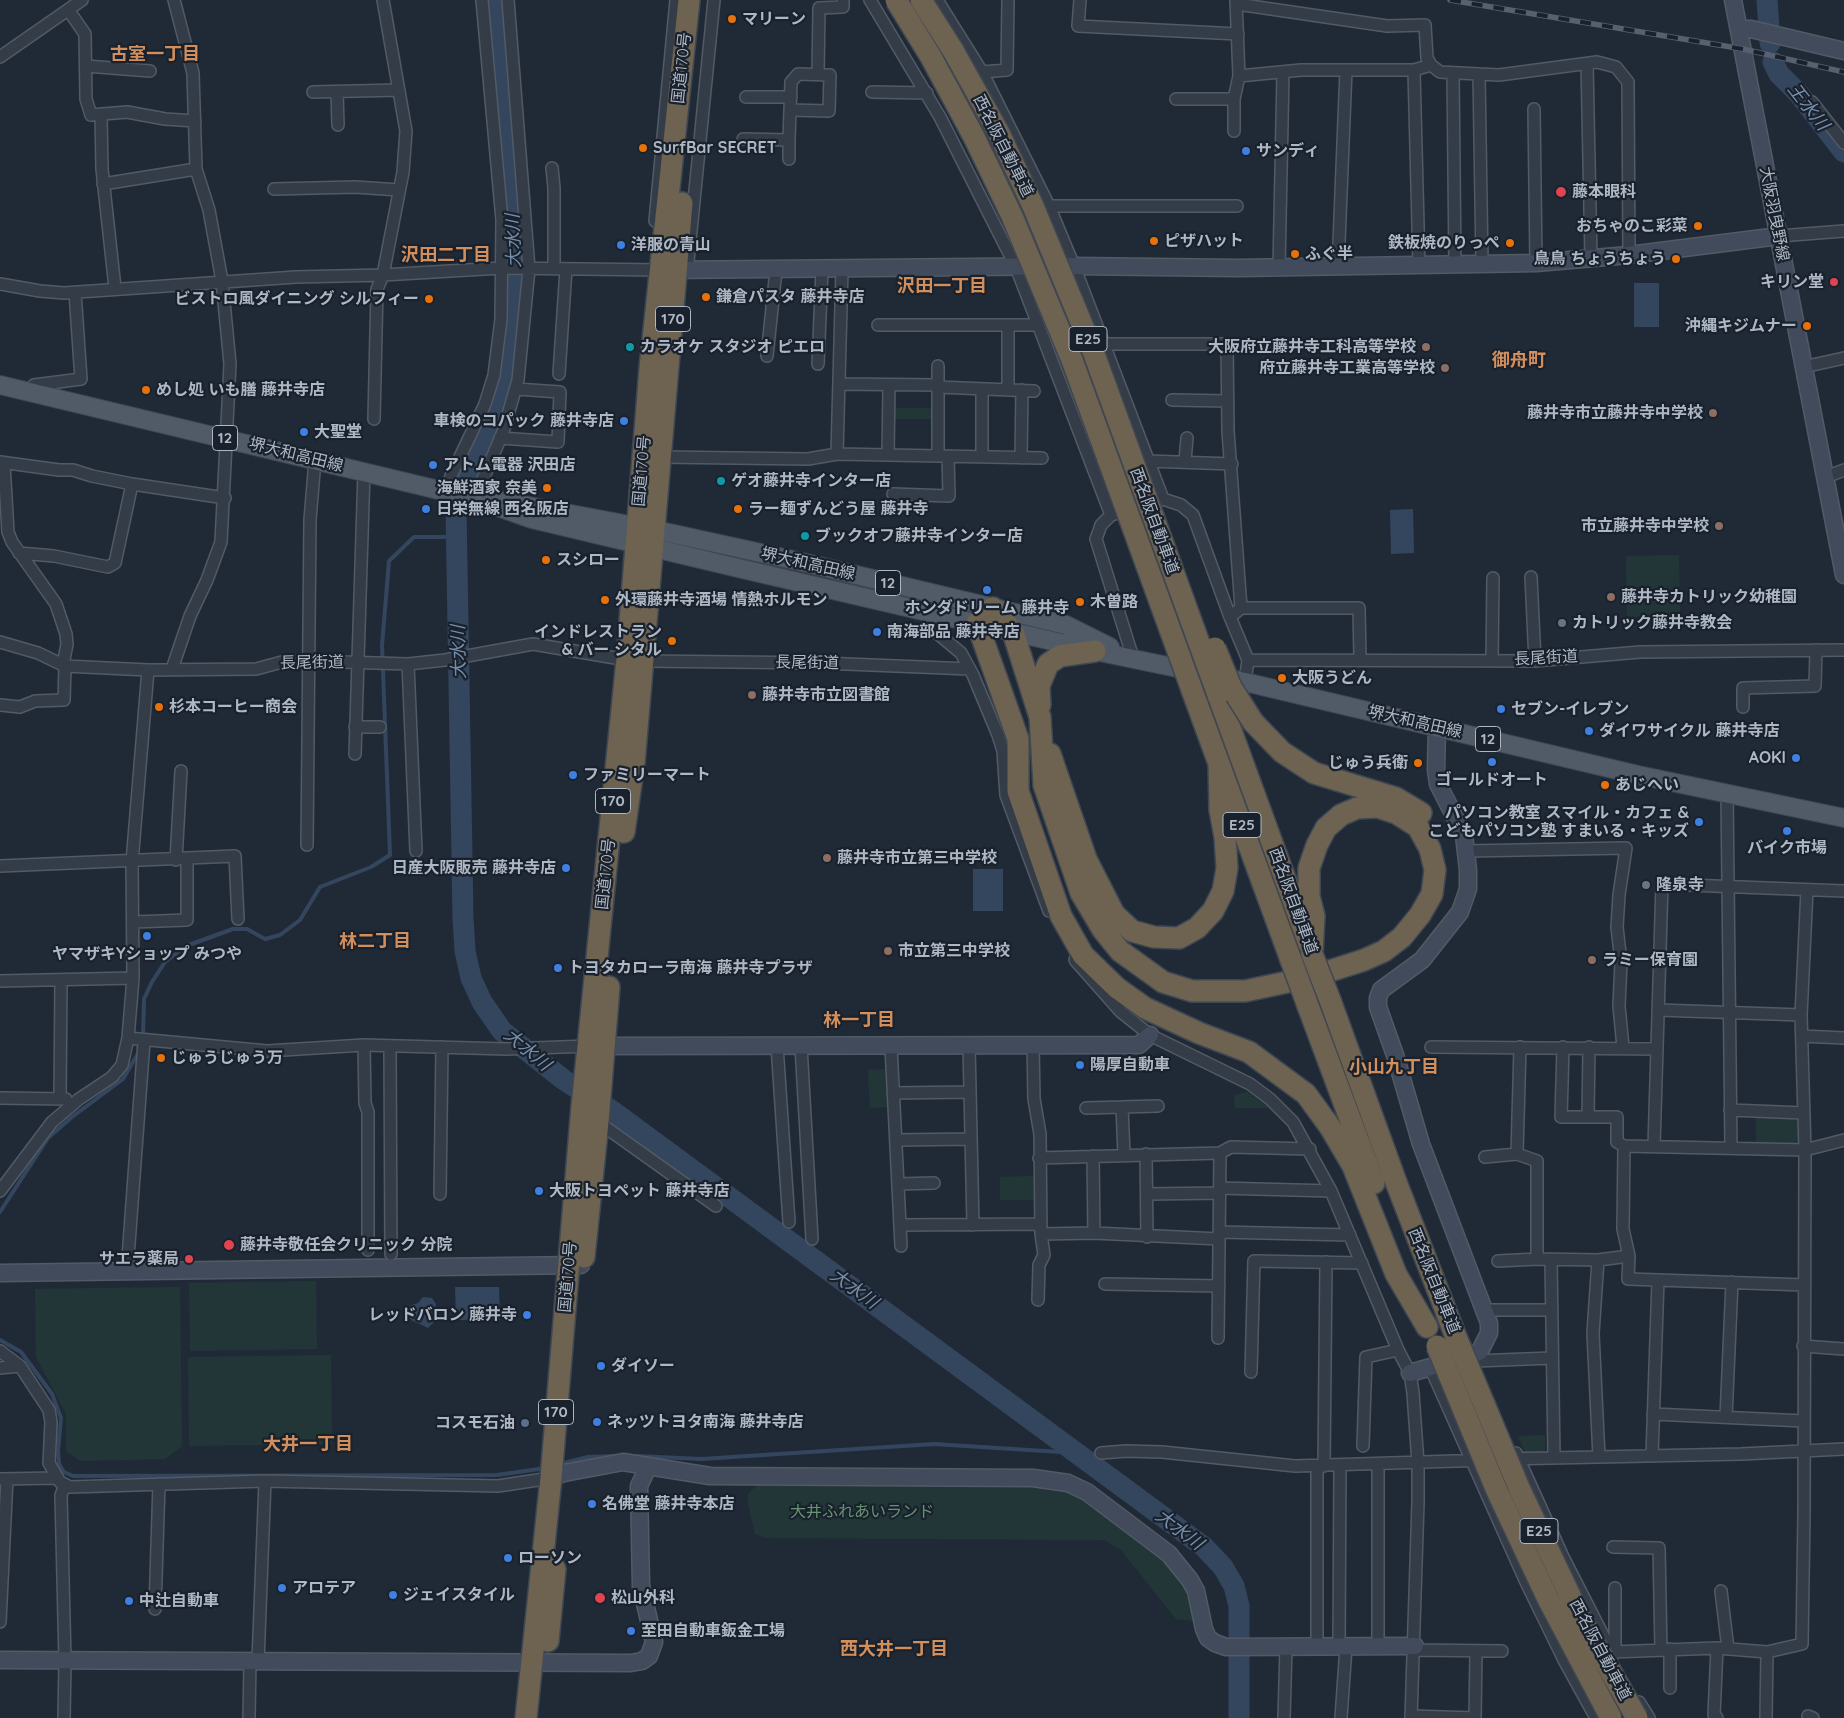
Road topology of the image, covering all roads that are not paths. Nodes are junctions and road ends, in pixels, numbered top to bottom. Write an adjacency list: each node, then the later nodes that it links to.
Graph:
1 (82, 0): 19 (street)
2 (174, 0): 50 (street)
3 (382, 0): 36 (street)
4 (482, 0): 75 (street)
5 (508, 0): 76 (street)
6 (676, 0): 83 (street)
7 (689, 0): 37 (highway, 国道170号 / 170)
8 (700, 0): 37 (highway, 国道170号 / 170)
9 (714, 0): 83 (street)
10 (843, 0): 33 (street)
11 (870, 0): 41 (street)
12 (896, 0): 173 (highway, 西名阪自動車道 / E25, bridge)
13 (921, 0): 134 (highway, 西名阪自動車道 / E25, bridge)
14 (936, 0): 30 (street)
15 (1008, 0): 30 (street)
16 (1080, 0): 21 (street)
17 (1733, 0): 20 (street, 大阪羽曳野線)
18 (1236, 2): 21 (street); 25 (street)
19 (68, 11): 23 (street); 26 (street)
20 (1739, 29): 22 (street); 65 (street, 大阪羽曳野線)
21 (1238, 34): 35 (street)
22 (1844, 51)
23 (0, 57)
24 (1587, 64): 34 (street); 66 (street); 67 (street)
25 (1431, 65): 28 (street); 32 (street)
26 (86, 66): 29 (street); 49 (street)
27 (1346, 70): 28 (street); 31 (street); 74 (street)
28 (1414, 70): 70 (street)
29 (150, 71)
30 (982, 72): 62 (street)
31 (1283, 72): 35 (street); 77 (street)
32 (1453, 73): 34 (street); 71 (street)
33 (818, 74): 43 (street); 48 (street)
34 (1479, 74): 69 (street)
35 (1239, 76): 45 (street)
36 (399, 90): 39 (street); 61 (street)
37 (686, 91): 83 (highway, 国道170号 / 170)
38 (313, 92): 39 (street)
39 (337, 92): 51 (street)
40 (872, 92): 41 (street)
41 (927, 94): 73 (street)
42 (746, 97): 43 (street)
43 (791, 97): 48 (street)
44 (1176, 99): 45 (street)
45 (1234, 99): 52 (street)
46 (1812, 102): 55 (street)
47 (1534, 109): 68 (street)
48 (790, 110): 54 (street)
49 (101, 114): 50 (street); 59 (street)
50 (195, 121): 58 (street)
51 (338, 125)
52 (1234, 131)
53 (744, 140): 54 (street)
54 (789, 140): 56 (street)
55 (1844, 143)
56 (788, 159)
57 (552, 168): 78 (street)
58 (196, 169): 59 (street); 85 (street)
59 (103, 184): 87 (street)
60 (274, 189): 61 (street)
61 (399, 190): 84 (street)
62 (1049, 206): 63 (street); 72 (street)
63 (1237, 206)
64 (1844, 231): 65 (street)
65 (1779, 236): 66 (street); 97 (street, 大阪羽曳野線)
66 (1629, 255): 67 (street)
67 (1592, 259): 68 (street)
68 (1536, 263): 69 (street)
69 (1482, 264): 71 (street)
70 (1419, 265): 71 (street); 74 (street)
71 (1455, 265)
72 (1074, 266): 73 (street); 77 (street); 92 (street)
73 (1016, 267): 81 (street); 91 (street)
74 (1338, 267): 77 (street)
75 (505, 268): 76 (street); 84 (street); 130 (street)
76 (527, 268): 78 (street); 103 (street)
77 (1279, 268)
78 (554, 269): 79 (street)
79 (566, 269): 83 (street); 98 (street)
80 (822, 269): 81 (street); 82 (street); 95 (street)
81 (842, 269): 99 (street)
82 (776, 270): 83 (street); 93 (street)
83 (669, 271): 116 (highway, 国道170号 / 170); 136 (highway, 国道170号 / 170)
84 (382, 275): 85 (street); 109 (street)
85 (222, 281): 87 (street); 110 (street)
86 (0, 284): 88 (street)
87 (115, 288): 88 (street)
88 (75, 292): 106 (street)
89 (878, 325): 90 (street)
90 (1008, 325): 91 (street); 105 (street)
91 (1038, 325): 135 (street)
92 (1104, 344): 108 (street); 121 (street)
93 (767, 356)
94 (1844, 358): 97 (street)
95 (818, 364)
96 (938, 366): 102 (street)
97 (1803, 367): 127 (street, 大阪羽曳野線)
98 (560, 374)
99 (839, 384): 100 (street); 113 (street)
100 (889, 384): 102 (street); 114 (street)
101 (0, 386): 106 (main road, 堺大和高田線 / 12)
102 (938, 386): 104 (street); 115 (street)
103 (516, 389): 111 (street); 111 (street)
104 (982, 389): 105 (street); 117 (street)
105 (1008, 390): 118 (street)
106 (31, 392): 110 (main road, 堺大和高田線 / 12)
107 (1172, 400): 108 (street)
108 (1228, 401): 124 (street)
109 (374, 419)
110 (226, 438): 120 (main road, 堺大和高田線 / 12); 132 (street)
111 (500, 438): 133 (street)
112 (1187, 438): 122 (street)
113 (837, 454): 114 (street); 116 (street)
114 (888, 455): 115 (street)
115 (943, 456): 117 (street); 131 (street)
116 (662, 457): 136 (highway, 国道170号 / 170)
117 (982, 457): 118 (street)
118 (1021, 458): 119 (street)
119 (1042, 458)
120 (315, 460): 126 (main road, 堺大和高田線 / 12); 156 (street)
121 (1148, 460): 122 (street); 134 (street)
122 (1186, 461): 124 (street)
123 (2, 463): 128 (street); 129 (street)
124 (1232, 464): 142 (street)
125 (1844, 470): 127 (street)
126 (364, 472): 130 (main road, 堺大和高田線 / 12); 158 (street)
127 (1826, 477): 138 (street, 大阪羽曳野線)
128 (132, 484): 132 (street); 137 (street)
129 (3, 489): 137 (street)
130 (449, 492): 133 (main road, 堺大和高田線 / 12)
131 (893, 494)
132 (225, 498): 161 (street)
133 (473, 498): 136 (main road, 堺大和高田線 / 12)
134 (1158, 507): 135 (street); 144 (street); 172 (highway, bridge); 188 (highway, 西名阪自動車道 / E25, bridge)
135 (1111, 515): 151 (street)
136 (645, 537): 141 (main road, 堺大和高田線 / 12); 143 (main road, 堺大和高田線 / 12); 157 (highway, 国道170号 / 170)
137 (19, 553): 160 (street)
138 (1844, 575)
139 (1493, 578): 154 (street)
140 (1531, 578): 155 (street)
141 (993, 608): 145 (highway); 146 (highway); 151 (main road, 堺大和高田線 / 12)
142 (1241, 608): 144 (street); 152 (street)
143 (936, 614): 145 (main road, 堺大和高田線 / 12); 162 (street)
144 (1230, 617): 153 (street)
145 (977, 623): 146 (main road, 堺大和高田線 / 12); 172 (highway)
146 (1013, 632): 150 (main road, 堺大和高田線 / 12); 167 (highway)
147 (0, 642): 160 (street, 長尾街道)
148 (1816, 650): 149 (street, 長尾街道); 155 (street, 長尾街道); 166 (street)
149 (1844, 650)
150 (1095, 651): 151 (main road, 堺大和高田線 / 12); 167 (highway)
151 (1133, 658): 164 (main road, 堺大和高田線 / 12)
152 (1360, 658): 153 (street, 長尾街道); 154 (street, 長尾街道)
153 (1248, 660): 164 (street)
154 (1492, 660): 155 (street, 長尾街道)
155 (1535, 660)
156 (310, 661): 158 (street, 長尾街道); 161 (street, 長尾街道); 177 (street)
157 (635, 661): 159 (street, 長尾街道); 162 (street, 長尾街道); 204 (highway, 国道170号 / 170)
158 (356, 663): 159 (street, 長尾街道); 169 (street)
159 (408, 664): 178 (street)
160 (64, 665): 163 (street, 長尾街道); 165 (street)
161 (172, 669): 163 (street, 長尾街道)
162 (970, 669): 195 (street)
163 (148, 670): 181 (street)
164 (1245, 682): 168 (main road, 堺大和高田線 / 12)
165 (0, 705)
166 (1743, 707)
167 (1040, 717): 173 (highway); 188 (highway)
168 (1437, 726): 175 (main road, 堺大和高田線 / 12); 179 (street)
169 (355, 727): 170 (street); 171 (street)
170 (380, 727)
171 (355, 754)
172 (1017, 764): 281 (highway)
173 (1219, 764): 281 (highway, 西名阪自動車道 / E25, bridge)
174 (181, 771): 180 (street)
175 (1727, 794): 176 (main road, 堺大和高田線 / 12); 183 (street)
176 (1844, 818)
177 (307, 845)
178 (416, 851)
179 (1467, 851): 213 (street); 279 (street)
180 (182, 859): 181 (street); 186 (street); 187 (street)
181 (132, 862): 182 (street); 187 (street)
182 (0, 866)
183 (1729, 886): 184 (street); 192 (street); 193 (street)
184 (1807, 890): 185 (street); 194 (street)
185 (1844, 891)
186 (238, 919)
187 (132, 922): 189 (street)
188 (1312, 954): 346 (highway, 西名阪自動車道 / E25, bridge)
189 (133, 978): 190 (street); 197 (street)
190 (61, 980): 191 (street); 219 (street)
191 (0, 981)
192 (1658, 1010): 193 (street); 214 (street)
193 (1730, 1012): 194 (street); 224 (street)
194 (1801, 1015): 196 (street)
195 (1150, 1035): 202 (street); 234 (street)
196 (1802, 1036): 198 (street); 225 (street)
197 (128, 1038): 199 (street); 220 (street)
198 (1844, 1038)
199 (144, 1041): 200 (street); 271 (street)
200 (364, 1045): 203 (street); 261 (street)
201 (969, 1045): 202 (street); 207 (street); 216 (street)
202 (1032, 1045): 242 (street)
203 (390, 1046): 208 (street); 262 (street)
204 (596, 1046): 205 (street); 208 (street); 215 (highway, 国道170号 / 170)
205 (776, 1046): 206 (street); 251 (street)
206 (801, 1046): 207 (street); 259 (street)
207 (891, 1046): 217 (street)
208 (442, 1047): 248 (street)
209 (1431, 1047): 210 (street)
210 (1520, 1047): 211 (street); 238 (street)
211 (1563, 1047): 212 (street); 226 (street)
212 (1589, 1047): 213 (street); 226 (street)
213 (1623, 1047): 214 (street)
214 (1657, 1049): 232 (street)
215 (594, 1079): 227 (highway, 国道170号 / 170); 270 (highway, 国道170号 / 170)
216 (970, 1092): 217 (street); 228 (street)
217 (893, 1093): 229 (street)
218 (0, 1098): 219 (street)
219 (60, 1099): 220 (street)
220 (79, 1099): 245 (street)
221 (1158, 1106): 222 (street)
222 (1122, 1107): 223 (street); 239 (street)
223 (1086, 1108)
224 (1730, 1110): 225 (street); 233 (street)
225 (1804, 1113): 235 (street)
226 (1588, 1117): 231 (street)
227 (598, 1122): 250 (street); 270 (highway, 国道170号 / 170)
228 (971, 1139): 229 (street); 253 (street)
229 (896, 1140): 243 (street)
230 (1844, 1140): 235 (street)
231 (1624, 1146): 232 (street); 263 (street)
232 (1654, 1146): 233 (street)
233 (1731, 1148): 235 (street)
234 (1310, 1149): 236 (street); 247 (street)
235 (1805, 1150): 276 (street)
236 (1220, 1153): 237 (street); 246 (street)
237 (1146, 1154): 239 (street); 249 (street)
238 (1517, 1154): 241 (street); 264 (street)
239 (1124, 1155): 240 (street)
240 (1093, 1156): 242 (street); 255 (street)
241 (1485, 1157)
242 (1039, 1158): 254 (street)
243 (898, 1184): 244 (street); 252 (street)
244 (934, 1184)
245 (0, 1191)
246 (1220, 1191): 247 (street); 249 (street); 256 (street)
247 (1331, 1191): 257 (street)
248 (440, 1194)
249 (1147, 1194): 258 (street)
250 (716, 1206)
251 (789, 1222)
252 (900, 1225): 253 (street); 260 (street)
253 (973, 1225): 254 (street)
254 (1041, 1229): 255 (street); 278 (street)
255 (1094, 1233): 258 (street)
256 (1219, 1235): 257 (street); 258 (street); 277 (street)
257 (1350, 1235): 269 (street)
258 (1147, 1237)
259 (812, 1240)
260 (901, 1246)
261 (368, 1250)
262 (391, 1254)
263 (1629, 1256): 266 (street); 273 (street)
264 (1537, 1259): 265 (street); 267 (street)
265 (1551, 1259): 266 (street); 280 (street)
266 (1598, 1260): 304 (street)
267 (1498, 1261)
268 (1326, 1262): 269 (street); 292 (street); 309 (street)
269 (1362, 1263): 285 (street)
270 (576, 1264): 271 (street); 311 (highway, 国道170号 / 170)
271 (126, 1271): 272 (street)
272 (0, 1273)
273 (1658, 1280): 274 (street); 294 (street)
274 (1732, 1282): 276 (street); 295 (street)
275 (1105, 1284): 277 (street)
276 (1805, 1284): 283 (street)
277 (1219, 1286): 282 (street)
278 (1038, 1300)
279 (1484, 1310): 280 (street); 287 (street)
280 (1552, 1310): 288 (street)
281 (1432, 1337): 345 (highway, 西名阪自動車道 / E25, bridge)
282 (1218, 1338)
283 (1803, 1346): 284 (street); 296 (street)
284 (1844, 1348)
285 (1398, 1350): 293 (street); 297 (street)
286 (0, 1351): 289 (street)
287 (1474, 1358): 288 (street); 290 (street); 303 (street)
288 (1552, 1358): 302 (street)
289 (20, 1366): 291 (street); 313 (street)
290 (1430, 1367): 293 (street); 305 (street)
291 (0, 1368)
292 (1251, 1372)
293 (1410, 1373): 307 (street)
294 (1653, 1414): 295 (street); 301 (street)
295 (1726, 1417): 296 (street)
296 (1804, 1421): 299 (street)
297 (1363, 1446)
298 (1844, 1449): 299 (street)
299 (1804, 1451): 301 (street); 331 (street)
300 (1101, 1453): 309 (street)
301 (1652, 1456): 304 (street)
302 (1554, 1457): 303 (street); 304 (street)
303 (1518, 1458): 305 (street); 330 (street)
304 (1599, 1458)
305 (1470, 1461): 307 (street); 344 (street)
306 (1378, 1464): 307 (street); 308 (street); 323 (street)
307 (1418, 1464): 325 (street)
308 (1340, 1465): 309 (street); 322 (street)
309 (1320, 1466): 321 (street)
310 (648, 1467): 311 (street); 324 (street); 335 (street)
311 (557, 1475): 314 (street); 335 (highway, 国道170号 / 170)
312 (4, 1479): 313 (street); 320 (street)
313 (61, 1481): 315 (street); 333 (street)
314 (265, 1481): 315 (street); 334 (street)
315 (159, 1484): 319 (street)
316 (1613, 1547): 327 (street)
317 (1615, 1588): 330 (street)
318 (1721, 1591): 326 (street)
319 (155, 1609)
320 (0, 1622)
321 (1317, 1646): 322 (street); 324 (street)
322 (1343, 1646): 323 (street); 343 (street)
323 (1378, 1646): 325 (street)
324 (1286, 1647): 342 (street)
325 (1414, 1648): 328 (street); 337 (street)
326 (1722, 1648): 327 (street); 331 (street); 348 (street)
327 (1665, 1650): 330 (street); 336 (street)
328 (1476, 1651): 329 (street); 337 (street)
329 (1502, 1651)
330 (1613, 1652): 347 (street)
331 (1767, 1652): 349 (street)
332 (0, 1660): 333 (street)
333 (65, 1661): 334 (street); 338 (street)
334 (254, 1661): 335 (street); 339 (street)
335 (539, 1662): 340 (highway, 国道170号 / 170); 341 (highway, 国道170号 / 170)
336 (1670, 1688)
337 (1411, 1717)
338 (64, 1718)
339 (249, 1718)
340 (526, 1718)
341 (540, 1718)
342 (1284, 1718)
343 (1341, 1718)
344 (1596, 1718)
345 (1611, 1718)
346 (1637, 1718)
347 (1648, 1718)
348 (1717, 1718)
349 (1766, 1718)

